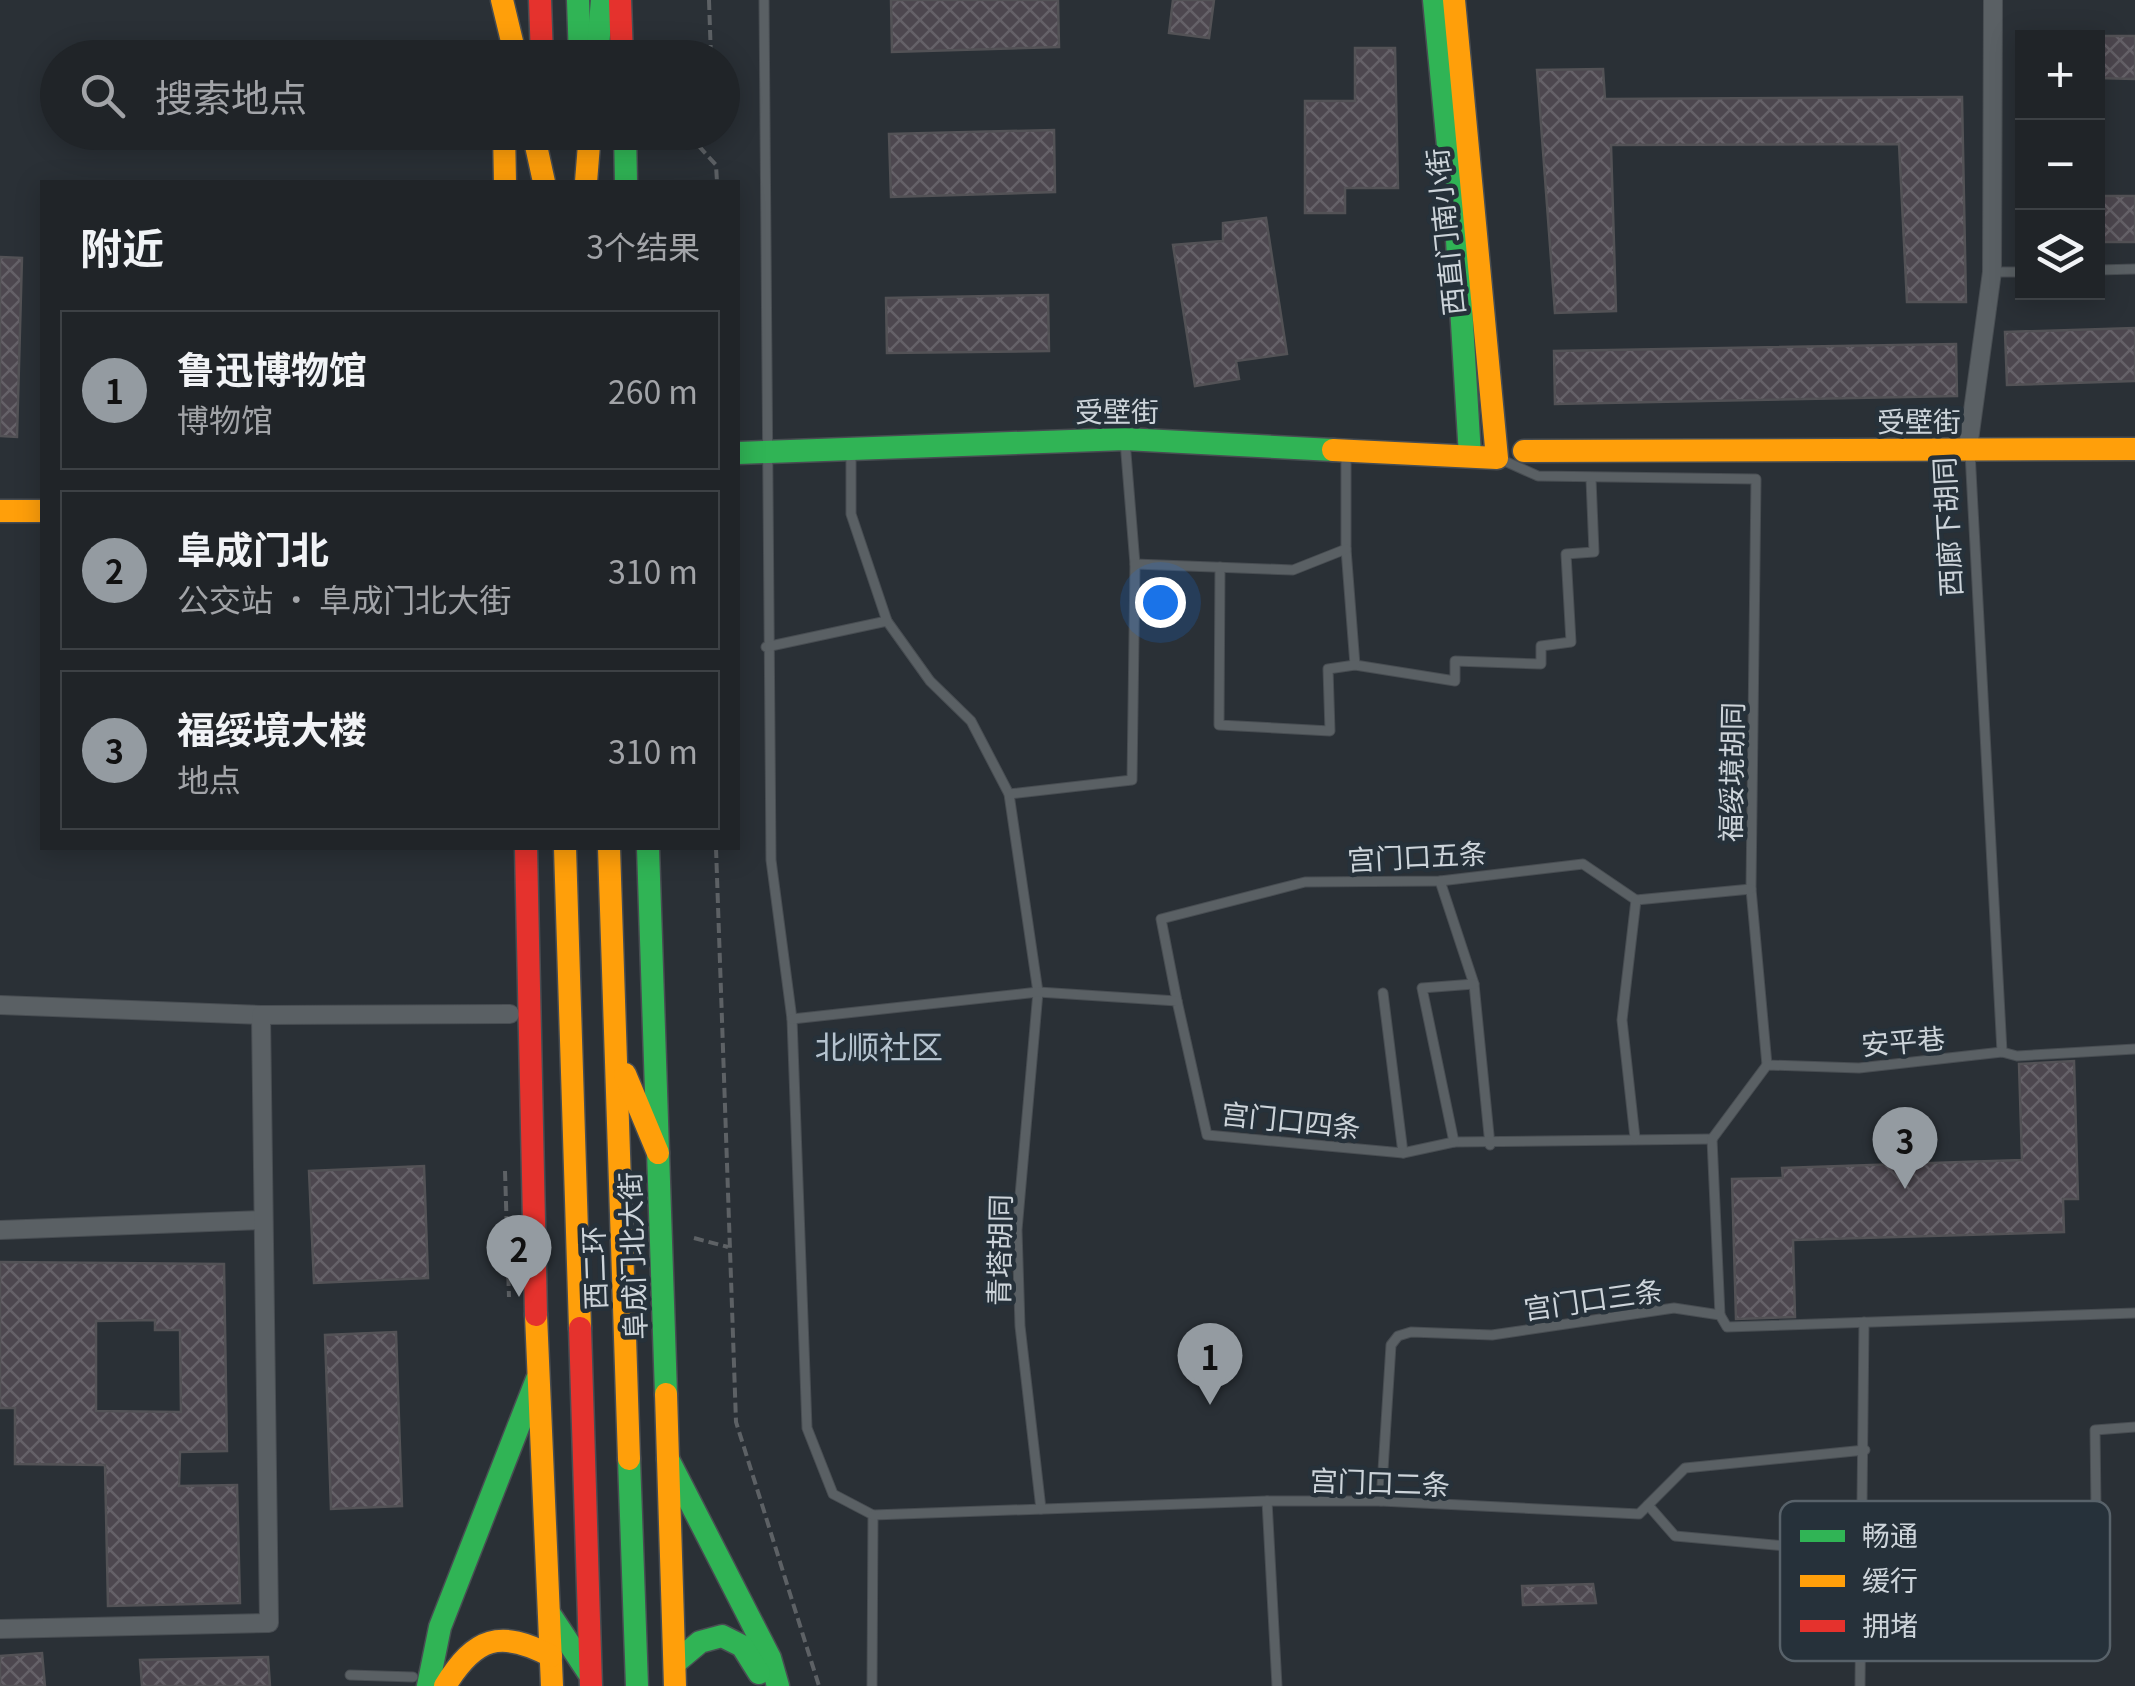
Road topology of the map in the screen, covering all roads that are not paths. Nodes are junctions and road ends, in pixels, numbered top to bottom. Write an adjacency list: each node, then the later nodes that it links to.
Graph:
1 (501, 0): 10 (main road); 11 (main road)
2 (540, 0): 12 (main road)
3 (578, 0): 13 (main road)
4 (602, 0): 14 (main road)
5 (620, 0): 15 (main road)
6 (764, 0): 37 (lane)
7 (1434, 0): 40 (main road, 西直门南小街)
8 (1454, 0): 41 (main road, 西直门南小街)
9 (1993, 0): 30 (street, 西廊下胡同)
10 (502, 40)
11 (511, 40)
12 (541, 40)
13 (579, 40)
14 (599, 40)
15 (621, 40)
16 (504, 150): 22 (main road)
17 (538, 150): 23 (main road)
18 (546, 150): 24 (main road)
19 (583, 150): 25 (main road)
20 (588, 150): 26 (main road)
21 (625, 150): 27 (main road)
22 (505, 180)
23 (545, 180)
24 (546, 180)
25 (585, 180)
26 (585, 180)
27 (626, 180)
28 (2135, 269): 29 (lane)
29 (2105, 270)
30 (1992, 272): 31 (lane); 33 (street, 西廊下胡同)
31 (2015, 272)
32 (1125, 439): 34 (main road, 受壁街); 35 (main road, 受壁街); 46 (lane)
33 (1969, 440): 68 (lane, 西廊下胡同)
34 (851, 447): 37 (main road, 受壁街); 48 (lane, 青塔胡同)
35 (1346, 447): 40 (main road, 受壁街); 45 (lane)
36 (2135, 449): 38 (main road, 受壁街)
37 (770, 451): 39 (main road, 受壁街); 49 (lane)
38 (1524, 451)
39 (740, 453)
40 (1470, 456): 41 (main road, 受壁街)
41 (1497, 458): 42 (lane)
42 (1591, 478): 50 (lane); 57 (lane, 福绥境胡同)
43 (0, 511): 44 (main road)
44 (40, 511)
45 (1346, 549): 47 (lane); 50 (lane)
46 (1135, 564): 47 (lane); 51 (lane)
47 (1220, 567): 50 (lane)
48 (886, 622): 49 (lane); 51 (lane, 青塔胡同)
49 (766, 647): 66 (lane)
50 (1355, 666)
51 (1009, 794): 60 (lane, 青塔胡同)
52 (526, 850): 82 (main road)
53 (566, 850): 100 (main road, 西二环)
54 (609, 850): 69 (main road, 西二环)
55 (648, 850): 75 (main road, 阜成门北大街)
56 (1440, 882): 58 (lane, 宫门口五条); 59 (lane); 62 (lane, 宫门口五条)
57 (1751, 889): 58 (lane); 70 (lane, 福绥境胡同)
58 (1636, 900): 71 (lane)
59 (1474, 984): 73 (lane); 74 (lane)
60 (1038, 992): 62 (lane); 66 (lane); 91 (lane, 青塔胡同)
61 (1382, 992): 76 (lane)
62 (1177, 1001): 76 (lane, 宫门口四条)
63 (0, 1004): 64 (street)
64 (261, 1014): 65 (street); 77 (street)
65 (510, 1014)
66 (792, 1018): 92 (lane)
67 (2135, 1049): 68 (lane, 安平巷)
68 (2002, 1052): 70 (lane, 安平巷)
69 (617, 1056): 75 (main road); 104 (main road, 西二环)
70 (1767, 1065): 72 (lane)
71 (1635, 1138): 72 (lane, 宫门口四条); 74 (lane, 宫门口四条)
72 (1712, 1139): 80 (lane)
73 (1454, 1142): 74 (lane, 宫门口四条); 76 (lane, 宫门口四条)
74 (1490, 1144)
75 (658, 1153): 85 (main road, 阜成门北大街)
76 (1403, 1153)
77 (264, 1220): 78 (street); 95 (street)
78 (0, 1230)
79 (2135, 1312): 81 (lane, 宫门口三条)
80 (1720, 1315): 81 (lane, 宫门口三条); 87 (lane, 宫门口三条)
81 (1864, 1322): 84 (lane)
82 (538, 1379): 94 (main road); 101 (main road)
83 (2135, 1428): 89 (lane)
84 (1865, 1450): 88 (lane); 90 (lane)
85 (668, 1459): 98 (main road, 阜成门北大街); 106 (main road)
86 (1266, 1501): 87 (lane, 宫门口二条); 91 (lane, 宫门口二条); 108 (lane)
87 (1381, 1501): 90 (lane, 宫门口二条)
88 (1864, 1501)
89 (2096, 1501)
90 (1648, 1505): 93 (lane)
91 (1040, 1508): 92 (lane, 宫门口二条)
92 (874, 1515): 107 (lane)
93 (1780, 1545)
94 (549, 1613): 96 (main road); 100 (main road)
95 (0, 1629)
96 (551, 1656): 102 (main road); 103 (main road)
97 (1860, 1661): 109 (lane)
98 (675, 1674): 105 (main road)
99 (350, 1675): 101 (lane)
100 (590, 1680)
101 (420, 1681)
102 (445, 1686)
103 (552, 1686)
104 (637, 1686)
105 (764, 1686)
106 (778, 1686)
107 (872, 1686)
108 (1277, 1686)
109 (1860, 1686)

